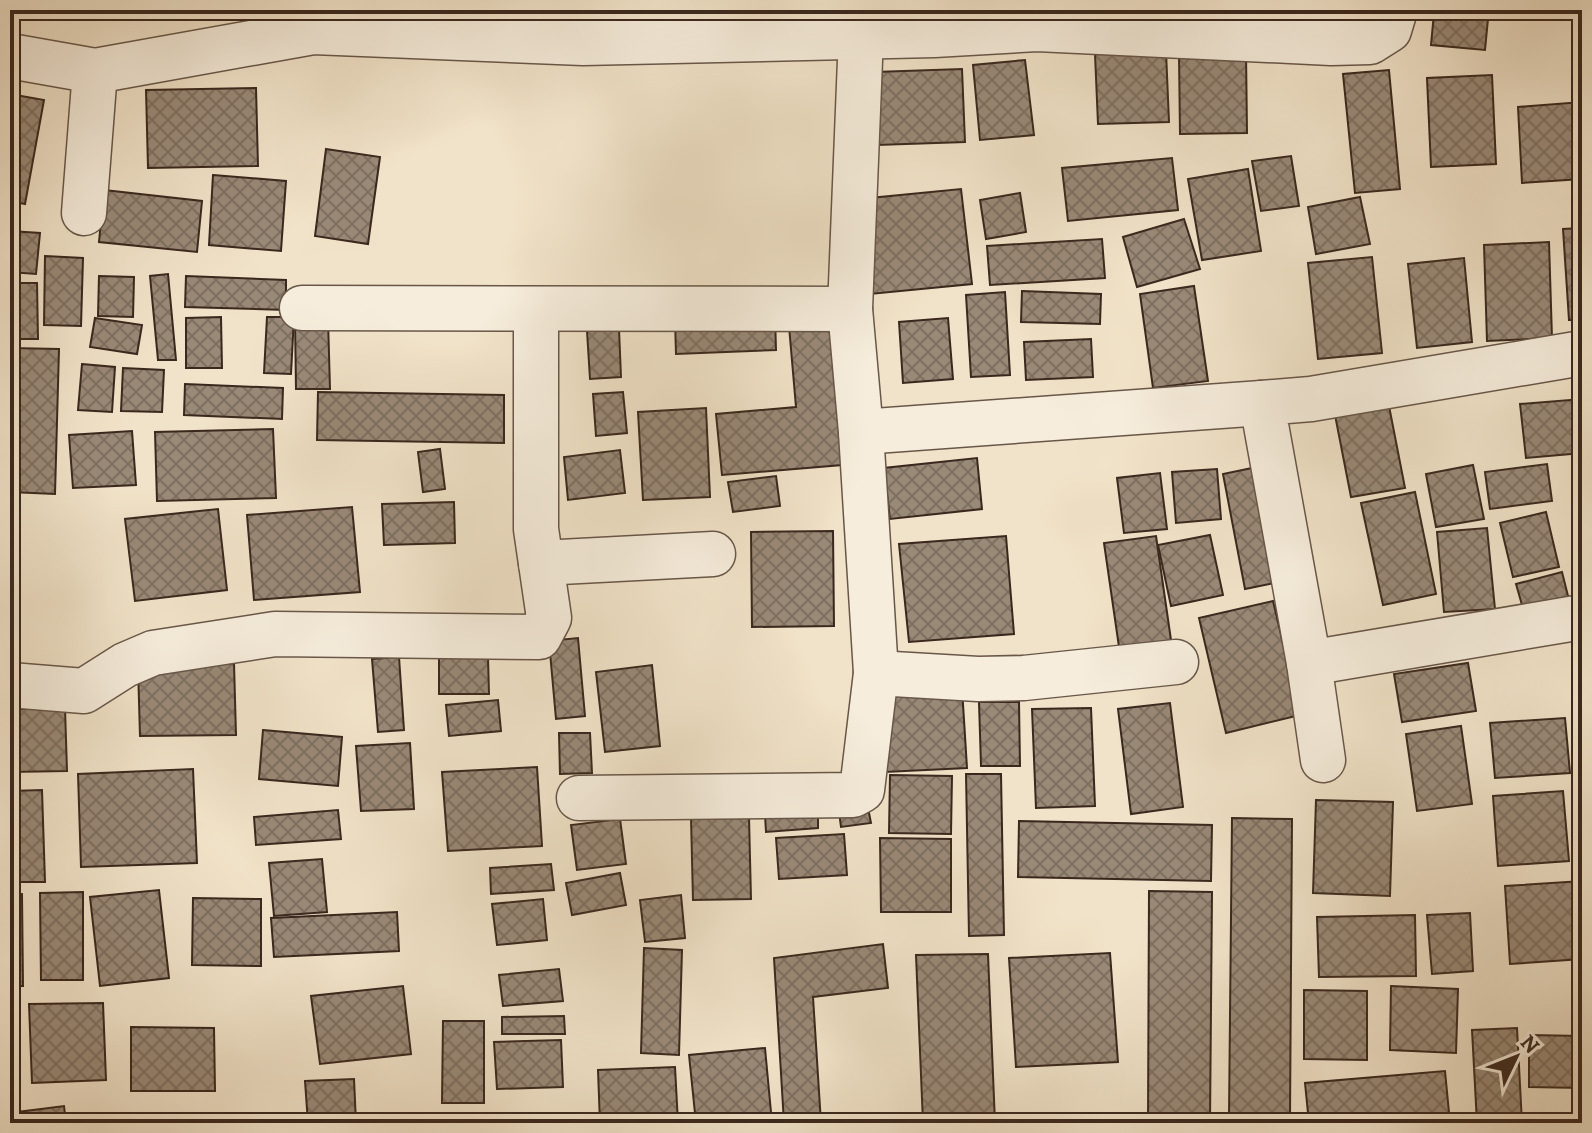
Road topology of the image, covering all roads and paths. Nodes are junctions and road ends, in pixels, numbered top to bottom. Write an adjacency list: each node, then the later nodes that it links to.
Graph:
1 (1395, 10): 2 (street)
2 (861, 23): 4 (street); 7 (street)
3 (10, 56): 4 (street)
4 (95, 71): 5 (street)
5 (84, 213)
6 (302, 308): 8 (street)
7 (850, 309): 8 (street); 11 (street)
8 (536, 310): 13 (street)
9 (1582, 353): 10 (street)
10 (1262, 403): 11 (street); 16 (street)
11 (861, 432): 17 (street)
12 (713, 554): 13 (street)
13 (541, 563): 18 (street)
14 (1582, 617): 16 (street)
15 (1176, 662): 17 (street)
16 (1309, 663): 19 (street)
17 (876, 673): 20 (street)
18 (10, 685)
19 (1323, 760)
20 (579, 798)

